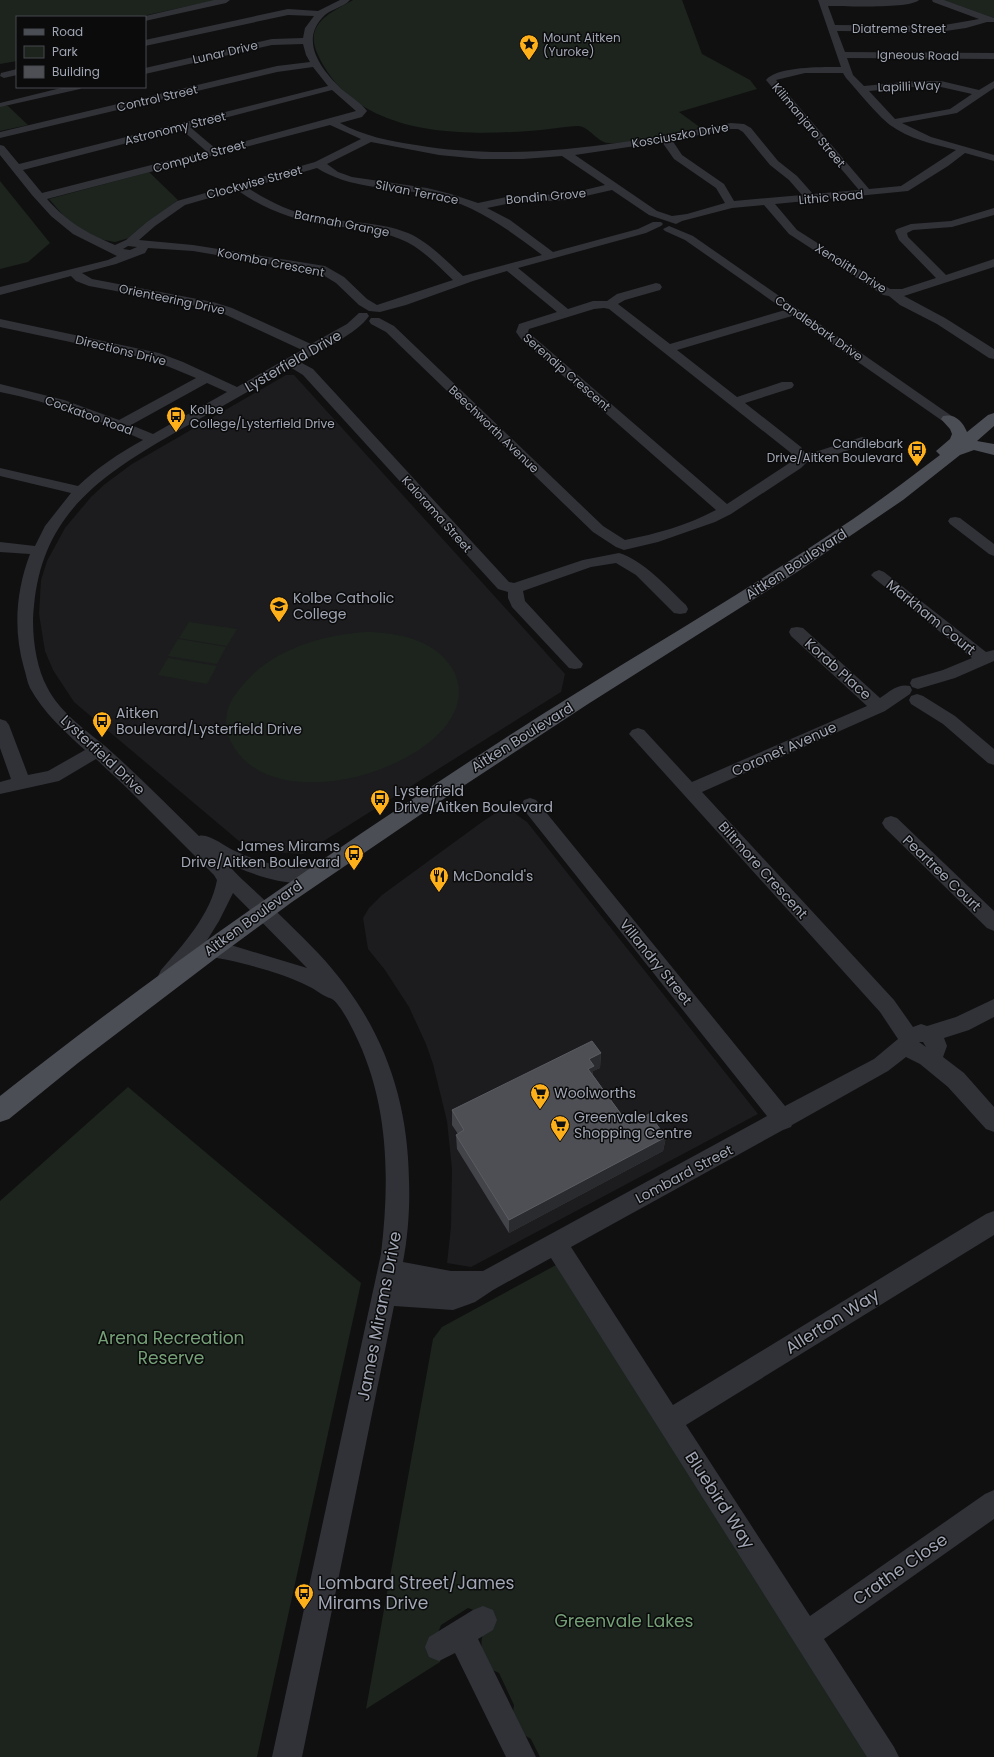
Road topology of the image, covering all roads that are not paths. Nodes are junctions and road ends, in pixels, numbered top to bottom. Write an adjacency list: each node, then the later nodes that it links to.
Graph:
1 (226, 0): 7 (street)
2 (346, 0): 6 (street)
3 (915, 0): 5 (street)
4 (936, 0): 8 (street)
5 (823, 1): 9 (street)
6 (320, 14): 10 (street); 12 (street)
7 (148, 17): 10 (street)
8 (991, 20): 9 (street, Diatreme Street)
9 (833, 28): 14 (street)
10 (178, 35): 11 (street)
11 (156, 40): 13 (street); 16 (street)
12 (306, 41): 16 (street, Lunar Drive); 17 (street)
13 (146, 43)
14 (842, 55): 15 (street, Igneous Road); 18 (street)
15 (994, 56)
16 (188, 61): 19 (street, Lunar Drive)
17 (316, 64): 23 (street); 28 (street, Control Street)
18 (848, 70): 25 (street); 45 (street, Kilimanjaro Street)
19 (146, 71)
20 (16, 72): 21 (street)
21 (4, 75)
22 (994, 84): 27 (street)
23 (334, 87): 30 (street, Compute Street); 32 (street, Astronomy Street)
24 (73, 88): 29 (street)
25 (861, 89): 27 (street, Lapilli Way); 31 (street)
26 (149, 90): 28 (street)
27 (980, 94): 31 (street)
28 (158, 98): 33 (street, Control Street)
29 (2, 105)
30 (332, 122): 34 (street, Kosciuszko Drive); 38 (street, Compute Street)
31 (893, 122): 37 (street)
32 (183, 126): 38 (street); 42 (street, Astronomy Street)
33 (0, 135)
34 (370, 138): 39 (street, Kosciuszko Drive); 41 (street, Clockwise Street)
35 (664, 138): 39 (street, Kosciuszko Drive); 47 (street, Kosciuszko Drive); 49 (street)
36 (0, 148): 42 (street)
37 (964, 150): 40 (street); 45 (street, Lithic Road)
38 (214, 152): 46 (street, Compute Street)
39 (566, 153): 44 (street, Candlebark Drive)
40 (994, 158)
41 (319, 164): 43 (street, Clockwise Street); 50 (street, Silvan Terrace)
42 (17, 168): 46 (street)
43 (238, 186): 53 (street, Clockwise Street); 59 (street, Barmah Grange)
44 (614, 186): 50 (street, Bondin Grove); 52 (street, Candlebark Drive)
45 (867, 193): 47 (street, Lithic Road)
46 (41, 197): 53 (street)
47 (811, 198): 48 (street, Lithic Road)
48 (767, 202): 49 (street, Lithic Road); 62 (street, Xenolith Drive)
49 (731, 205): 52 (street, Lithic Road)
50 (478, 207): 54 (street, Silvan Terrace)
51 (994, 210): 58 (street)
52 (669, 222): 54 (street, Lysterfield Drive); 64 (street, Candlebark Drive)
53 (132, 246): 57 (street); 66 (street, Koomba Crescent)
54 (551, 256): 56 (street, Lysterfield Drive)
55 (994, 262): 58 (street, Xenolith Drive)
56 (509, 267): 59 (street, Lysterfield Drive); 65 (street)
57 (73, 272): 61 (street); 68 (street, Orienteering Drive)
58 (943, 279): 62 (street, Xenolith Drive)
59 (462, 281): 66 (street, Lysterfield Drive)
60 (656, 287): 63 (street)
61 (0, 291)
62 (894, 294): 70 (street)
63 (609, 305): 65 (street, Serendip Crescent); 69 (street)
64 (794, 311): 69 (street); 77 (street, Candlebark Drive)
65 (566, 314): 88 (street, Serendip Crescent)
66 (375, 315): 68 (street, Lysterfield Drive); 92 (street, Beechworth Avenue)
67 (0, 323): 72 (street, Directions Drive)
68 (313, 350): 71 (street, Lysterfield Drive)
69 (668, 350): 76 (street)
70 (994, 355)
71 (288, 364): 75 (street, Lysterfield Drive); 95 (street, Kalorama Street)
72 (206, 378): 75 (street, Directions Drive); 79 (street)
73 (787, 385): 76 (street)
74 (0, 388): 79 (street, Cockatoo Road)
75 (237, 392): 80 (street, Lysterfield Drive)
76 (736, 402): 84 (street)
77 (950, 419): 78 (main road); 87 (main road)
78 (992, 423): 82 (main road); 83 (main road, Aitken Boulevard)
79 (120, 425): 80 (street, Cockatoo Road)
80 (154, 440): 86 (street, Lysterfield Drive)
81 (862, 441): 84 (street)
82 (994, 449): 83 (main road)
83 (954, 451): 87 (main road, Aitken Boulevard)
84 (801, 458): 88 (street)
85 (0, 472): 86 (street)
86 (79, 491): 91 (street, Lysterfield Drive)
87 (897, 496): 113 (main road, Aitken Boulevard)
88 (726, 511): 92 (street)
89 (955, 521): 93 (street)
90 (0, 547): 91 (street)
91 (34, 550): 104 (street, Lysterfield Drive)
92 (620, 551): 95 (street); 96 (street)
93 (994, 551)
94 (880, 575): 98 (street, Markham Court)
95 (515, 588): 99 (street)
96 (680, 608)
97 (794, 634): 101 (street, Korab Place)
98 (989, 656): 100 (street)
99 (575, 664)
100 (919, 693): 101 (street, Coronet Avenue); 105 (street)
101 (879, 707): 108 (street, Coronet Avenue)
102 (0, 725): 106 (street)
103 (638, 734): 108 (street, Biltmore Crescent)
104 (98, 750): 106 (street); 110 (street, Lysterfield Drive)
105 (994, 759)
106 (22, 784): 107 (street)
107 (0, 788)
108 (690, 790): 120 (street, Biltmore Crescent)
109 (530, 805): 122 (street, Villandry Street)
110 (173, 822): 112 (street, Lysterfield Drive); 113 (street)
111 (891, 823): 115 (street, Peartree Court)
112 (220, 868): 114 (street, Lysterfield Drive); 117 (street)
113 (311, 876): 114 (main road, Aitken Boulevard)
114 (263, 910): 116 (main road, Aitken Boulevard); 118 (street, James Mirams Drive)
115 (994, 923)
116 (208, 949): 117 (main road, Aitken Boulevard); 118 (street)
117 (161, 984): 121 (main road, Aitken Boulevard)
118 (345, 999): 126 (street, James Mirams Drive)
119 (994, 1007): 120 (street, Lombard Street)
120 (923, 1044): 122 (street, Lombard Street); 123 (street, Biltmore Crescent)
121 (0, 1111)
122 (783, 1120): 125 (street, Lombard Street)
123 (994, 1122)
124 (994, 1222): 127 (street, Allerton Way)
125 (556, 1243): 126 (street, Lombard Street); 127 (street, Bluebird Way)
126 (387, 1282): 131 (street, James Mirams Drive)
127 (670, 1421): 130 (street, Bluebird Way)
128 (994, 1503): 130 (street, Crathe Close)
129 (461, 1634): 132 (street)
130 (806, 1635): 133 (street, Bluebird Way)
131 (287, 1757)
132 (521, 1757)
133 (884, 1757)

